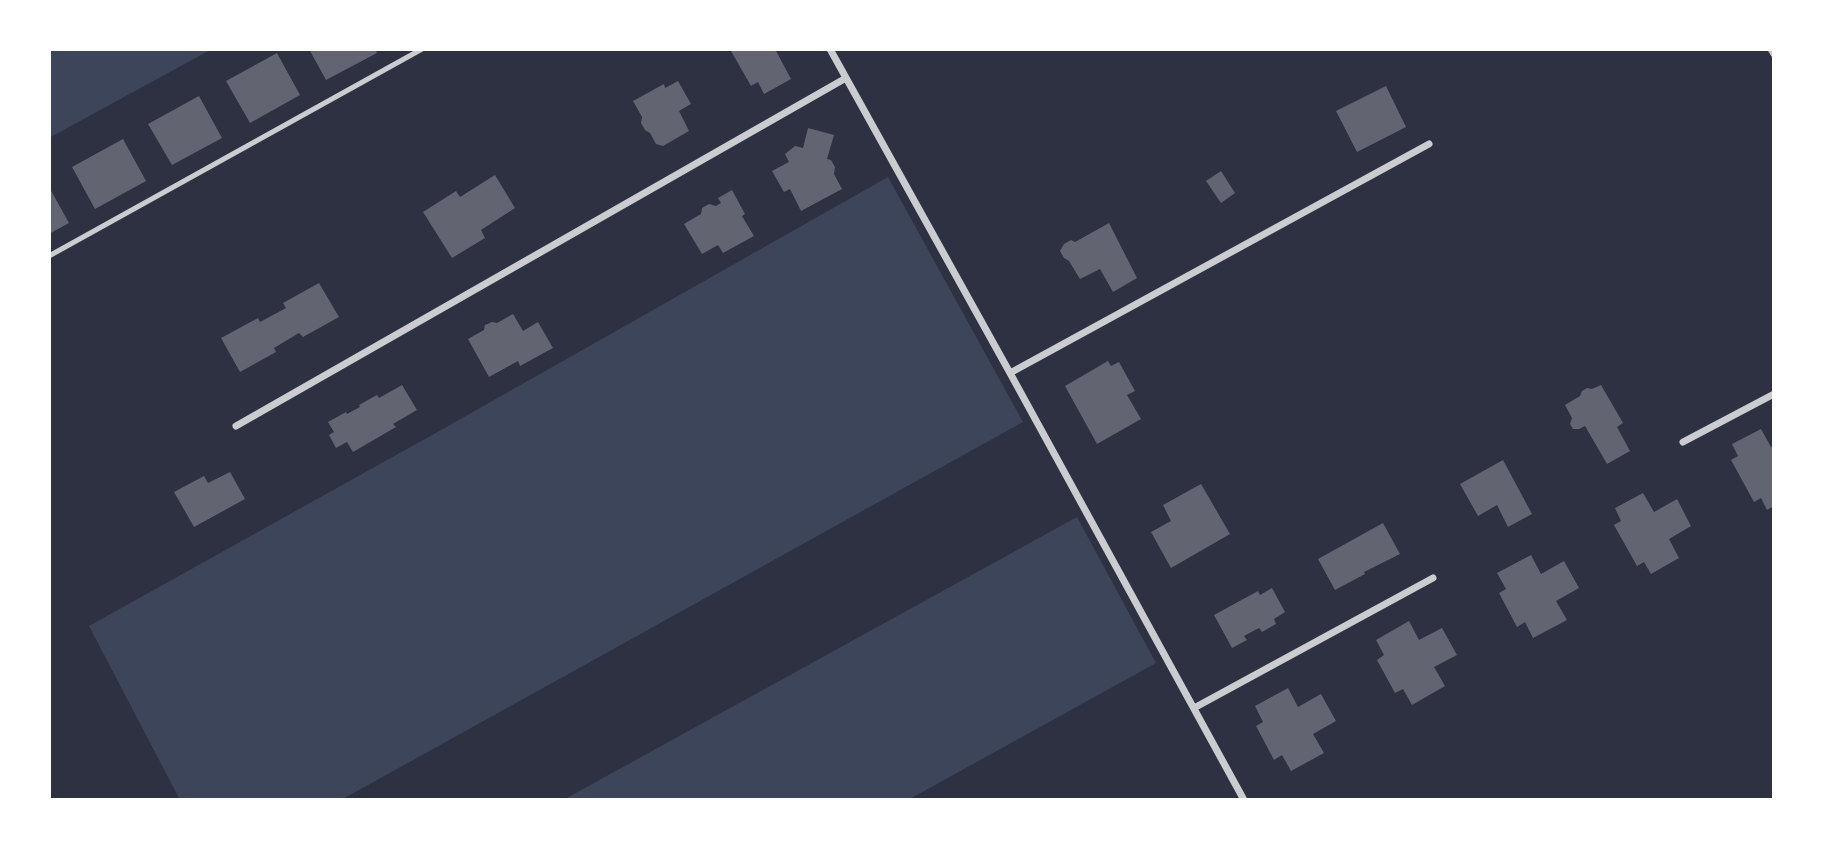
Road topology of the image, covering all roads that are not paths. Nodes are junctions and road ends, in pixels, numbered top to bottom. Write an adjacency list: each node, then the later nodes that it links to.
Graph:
1 (422, 49): 7 (lane)
2 (830, 49): 5 (street)
3 (1771, 49): 4 (street)
4 (1774, 54)
5 (846, 78): 8 (street); 10 (street)
6 (1429, 144): 8 (street)
7 (49, 256)
8 (1010, 373): 13 (street)
9 (1774, 394): 11 (street)
10 (236, 426)
11 (1683, 442)
12 (1433, 578): 13 (street)
13 (1194, 708): 14 (street)
14 (1244, 800)

